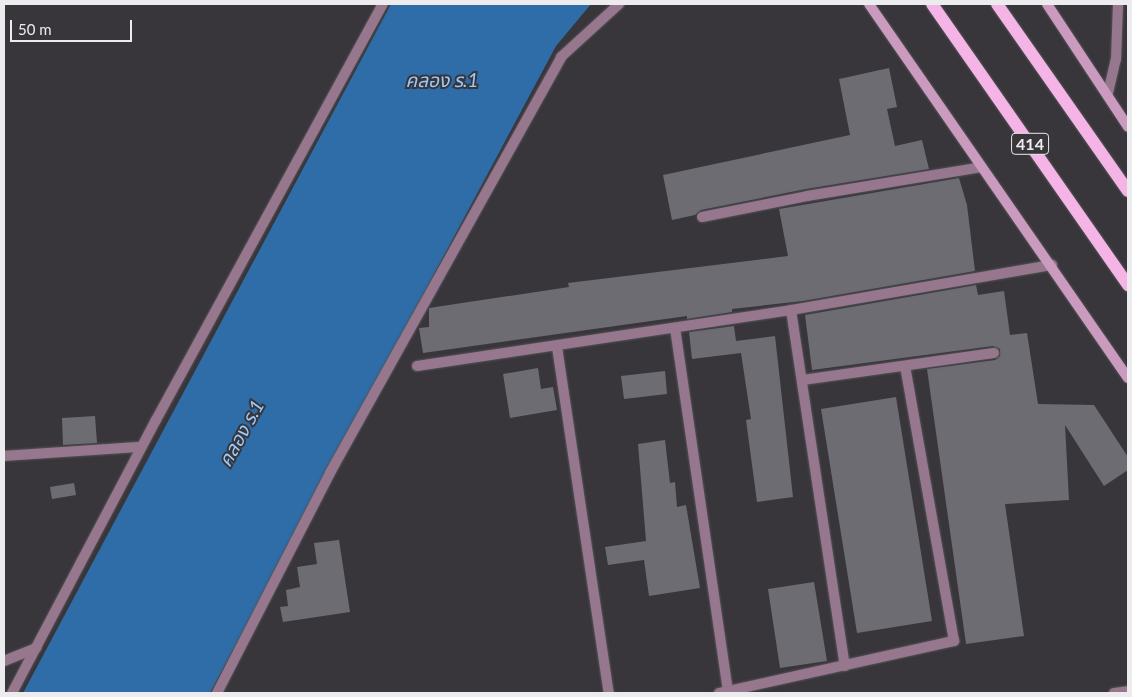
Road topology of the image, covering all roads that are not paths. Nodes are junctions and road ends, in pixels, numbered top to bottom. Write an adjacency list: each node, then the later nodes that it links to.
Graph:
1 (384, 4): 23 (street)
2 (619, 4): 31 (street)
3 (869, 4): 10 (main road)
4 (932, 4): 14 (main road, 414)
5 (998, 4): 11 (main road)
6 (1047, 4): 8 (main road)
7 (1118, 4): 8 (street)
8 (1108, 93): 9 (main road)
9 (1128, 127)
10 (982, 167): 12 (street); 13 (main road)
11 (1128, 191)
12 (702, 218)
13 (1052, 265): 15 (street); 21 (main road)
14 (1128, 285)
15 (791, 310): 16 (street); 22 (street)
16 (675, 328): 17 (street); 29 (street)
17 (558, 347): 19 (street); 32 (street)
18 (994, 353): 20 (street)
19 (417, 366)
20 (905, 366): 22 (street); 27 (street)
21 (1128, 378)
22 (802, 380): 27 (street)
23 (141, 447): 24 (street); 25 (street)
24 (4, 456)
25 (36, 648): 26 (street); 30 (street)
26 (4, 661)
27 (845, 666): 29 (street)
28 (1128, 691): 33 (street)
29 (723, 692)
30 (12, 693)
31 (217, 693)
32 (609, 693)
33 (1114, 693)

